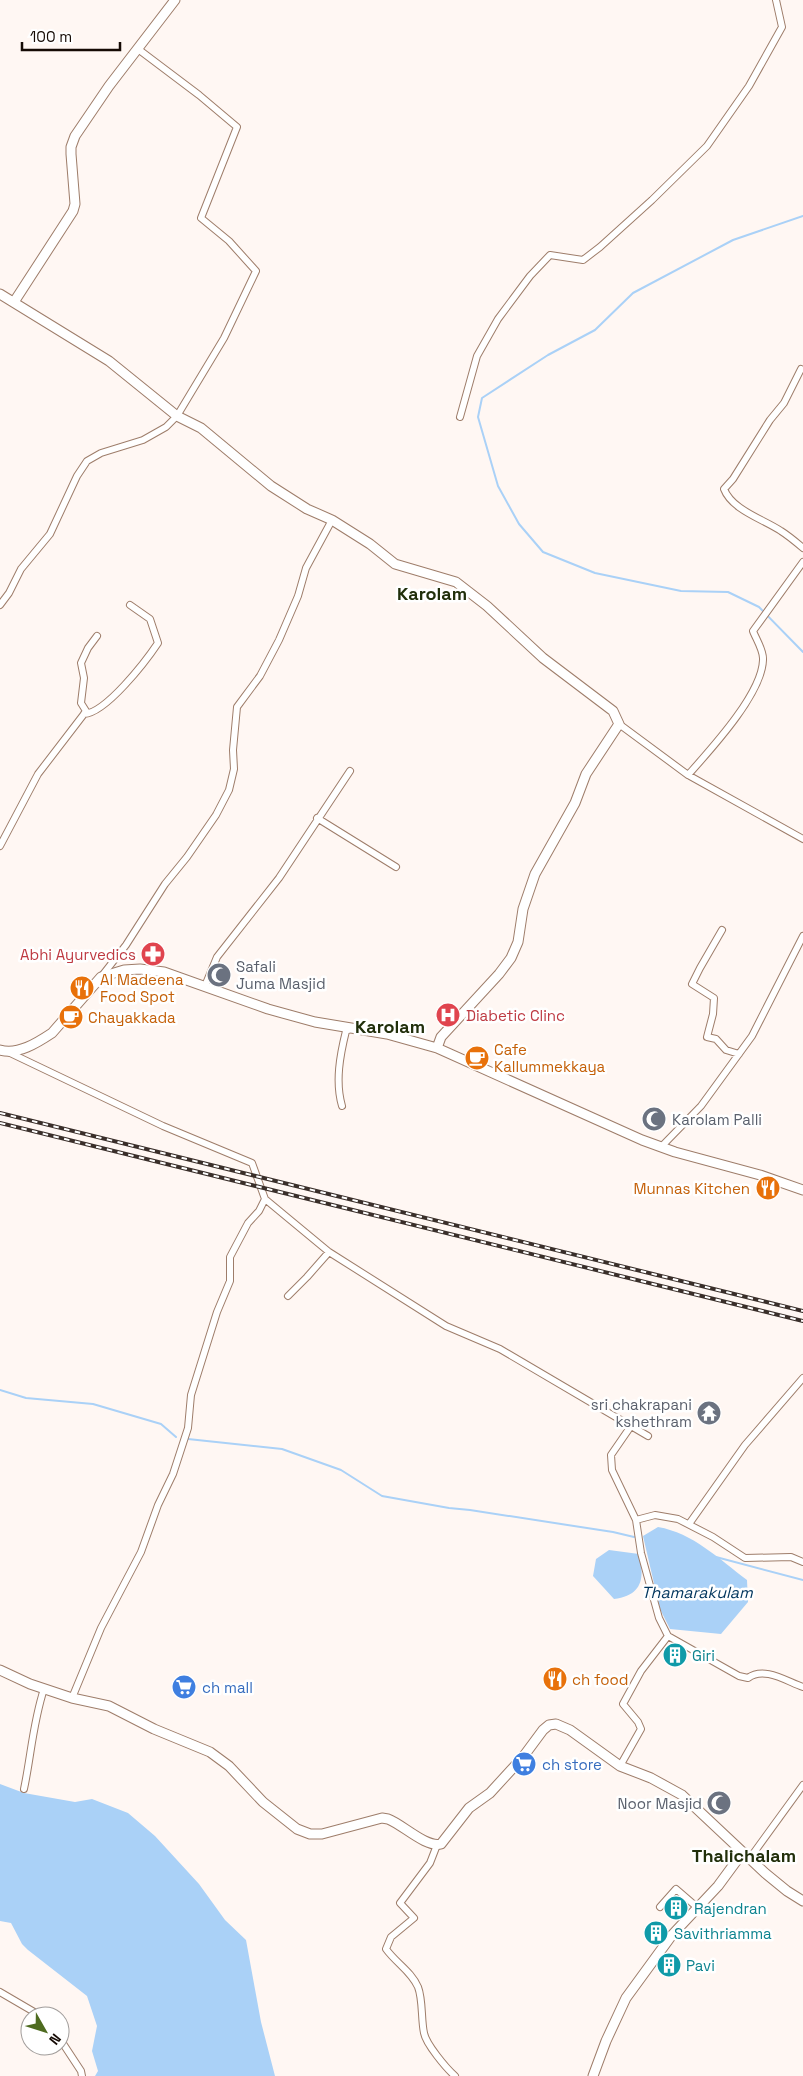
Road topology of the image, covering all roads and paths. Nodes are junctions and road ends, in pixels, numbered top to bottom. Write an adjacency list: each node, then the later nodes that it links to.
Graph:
1 (175, 0): 3 (main road)
2 (776, 0): 8 (street)
3 (138, 49): 5 (main road); 7 (street)
4 (0, 294): 5 (main road)
5 (14, 302): 7 (main road)
6 (801, 369): 10 (street)
7 (177, 416): 9 (main road); 12 (street)
8 (460, 417)
9 (332, 520): 16 (main road); 25 (street)
10 (803, 548)
11 (803, 562): 18 (street)
12 (0, 605)
13 (130, 605): 15 (street)
14 (98, 636): 15 (street)
15 (84, 714): 21 (street)
16 (619, 724): 18 (street); 28 (main road)
17 (350, 771): 19 (street)
18 (688, 775): 20 (street)
19 (317, 818): 22 (street); 26 (street)
20 (803, 839)
21 (0, 846)
22 (396, 866)
23 (722, 930): 30 (street)
24 (803, 936): 30 (street)
25 (101, 977): 26 (main road); 29 (main road)
26 (205, 986): 27 (main road)
27 (352, 1028): 28 (main road); 31 (street)
28 (437, 1048): 32 (main road)
29 (3, 1051): 34 (street)
30 (739, 1054): 32 (street)
31 (342, 1106)
32 (661, 1147): 33 (main road)
33 (803, 1190)
34 (265, 1199): 35 (street); 47 (street)
35 (328, 1252): 36 (street); 38 (street)
36 (288, 1296)
37 (803, 1378): 41 (street)
38 (631, 1426): 39 (street); 40 (street)
39 (648, 1436)
40 (636, 1520): 41 (street); 43 (street)
41 (689, 1524): 42 (street)
42 (803, 1562)
43 (668, 1636): 45 (street); 48 (street)
44 (0, 1670): 46 (main road)
45 (803, 1687)
46 (44, 1689): 47 (main road); 50 (street)
47 (72, 1698): 51 (main road)
48 (620, 1766): 51 (main road); 52 (main road)
49 (803, 1785): 52 (street)
50 (24, 1789)
51 (437, 1845): 60 (street)
52 (747, 1855): 53 (main road); 55 (main road)
53 (803, 1901)
54 (660, 1907): 55 (street)
55 (698, 1908): 61 (main road)
56 (0, 1992): 57 (street)
57 (24, 2006)
58 (70, 2054): 59 (street)
59 (82, 2076)
60 (455, 2076)
61 (593, 2076)

